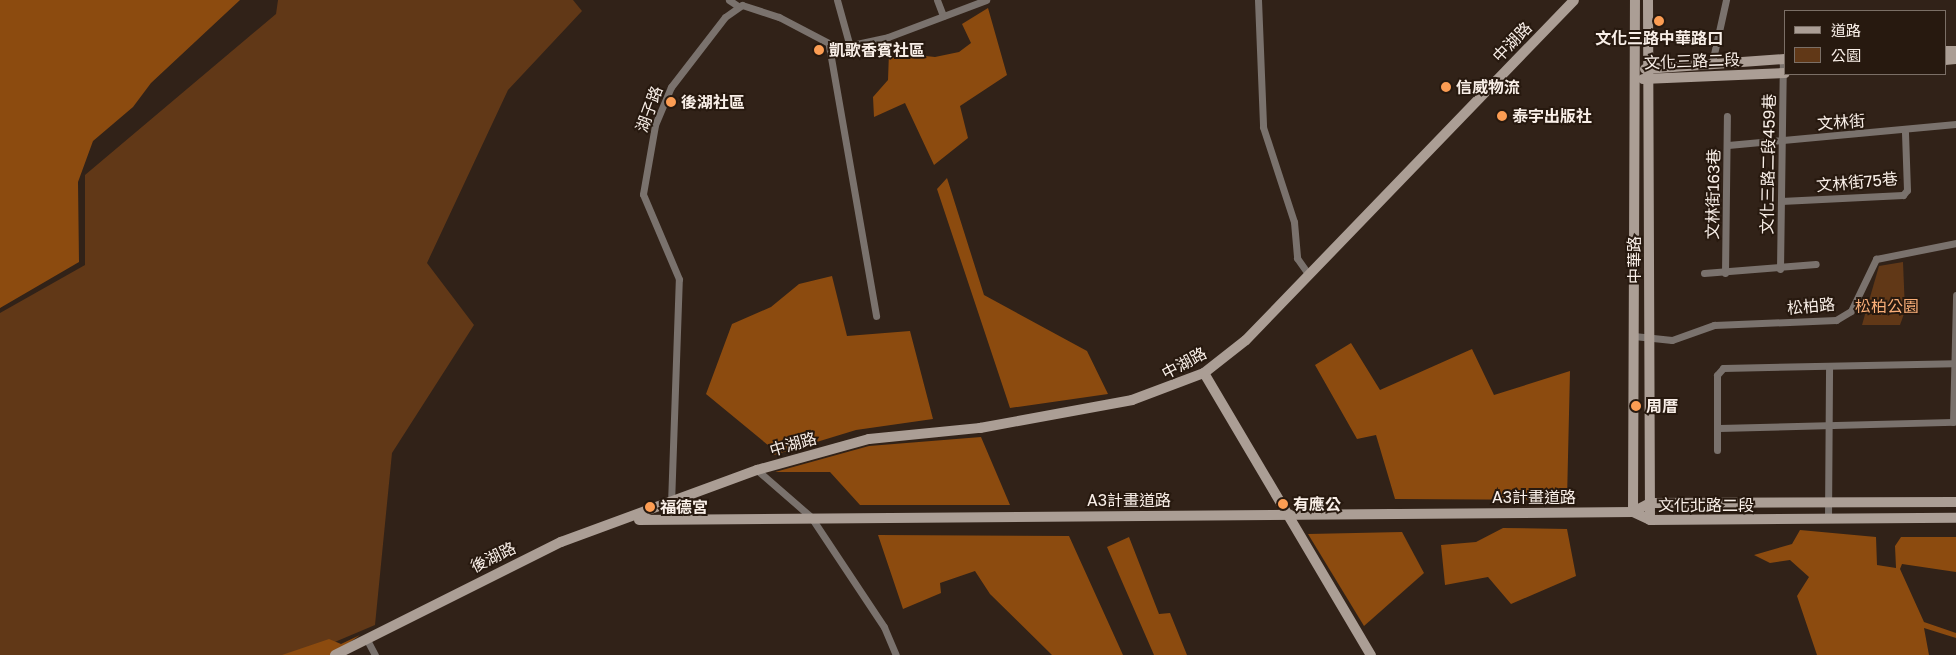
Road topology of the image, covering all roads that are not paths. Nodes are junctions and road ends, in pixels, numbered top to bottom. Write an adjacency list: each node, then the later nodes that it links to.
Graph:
1 (729, 0): 10 (street)
2 (837, 0): 13 (street)
3 (937, 0): 11 (street)
4 (986, 0): 11 (street)
5 (1258, 0): 31 (street)
6 (1574, 0): 31 (street, 中湖路)
7 (1635, 0): 18 (street, 中華路)
8 (1648, 0): 16 (street, 中華路)
9 (1726, 0): 15 (street)
10 (738, 6): 12 (street); 46 (street, 湖子路)
11 (943, 16): 13 (street)
12 (829, 46): 13 (street); 33 (street)
13 (850, 47)
14 (1784, 59): 15 (street, 文化三路二段); 17 (street, 文化三路二段459巷)
15 (1712, 63): 16 (street, 文化三路二段)
16 (1648, 66): 18 (street, 文化三路二段); 19 (street, 中華路)
17 (1784, 73): 19 (street, 文化三路二段); 23 (street, 文化三路二段459巷)
18 (1634, 78): 19 (street, 文化三路二段); 34 (street, 中華路)
19 (1649, 80): 35 (street, 中華路)
20 (1727, 116): 24 (street, 文林街163巷)
21 (1956, 124): 22 (street, 文林街)
22 (1904, 132): 23 (street, 文林街); 25 (street, 文林街75巷)
23 (1783, 139): 24 (street, 文林街); 25 (street, 文化三路二段459巷)
24 (1728, 145): 30 (street, 文林街163巷)
25 (1781, 201): 28 (street, 文化三路二段459巷)
26 (1956, 243): 35 (street, 松柏路)
27 (1816, 264): 28 (street)
28 (1780, 269): 30 (street)
29 (1704, 273): 30 (street)
30 (1725, 273)
31 (1308, 274): 38 (street, 中湖路)
32 (1956, 295): 36 (street)
33 (876, 316)
34 (1634, 336): 35 (street, 松柏路); 47 (street, 中華路)
35 (1649, 338): 45 (street, 中華路)
36 (1954, 363): 37 (street); 39 (street)
37 (1829, 366): 39 (street); 40 (street)
38 (1204, 373): 42 (street, 中湖路); 48 (street)
39 (1828, 427): 40 (street); 43 (street)
40 (1718, 428): 41 (street)
41 (1717, 450)
42 (757, 470): 46 (street, 中湖路); 49 (street)
43 (1828, 502): 44 (street, 文化北路二段); 45 (street, 文化北路二段); 51 (street)
44 (1956, 502)
45 (1650, 503): 47 (street, 文化北路二段); 52 (street, 中華路)
46 (671, 504): 53 (street, 後湖路)
47 (1633, 512): 48 (street, A3計畫道路); 52 (street, 文化北路二段)
48 (1286, 514): 49 (street, A3計畫道路); 58 (street)
49 (811, 517): 53 (street, A3計畫道路); 57 (street)
50 (1956, 518): 51 (street, 文化北路二段)
51 (1828, 519): 52 (street, 文化北路二段)
52 (1650, 520)
53 (625, 522): 54 (street, 後湖路)
54 (366, 638): 55 (street, 後湖路); 56 (street)
55 (335, 655)
56 (375, 655)
57 (896, 655)
58 (1371, 655)

